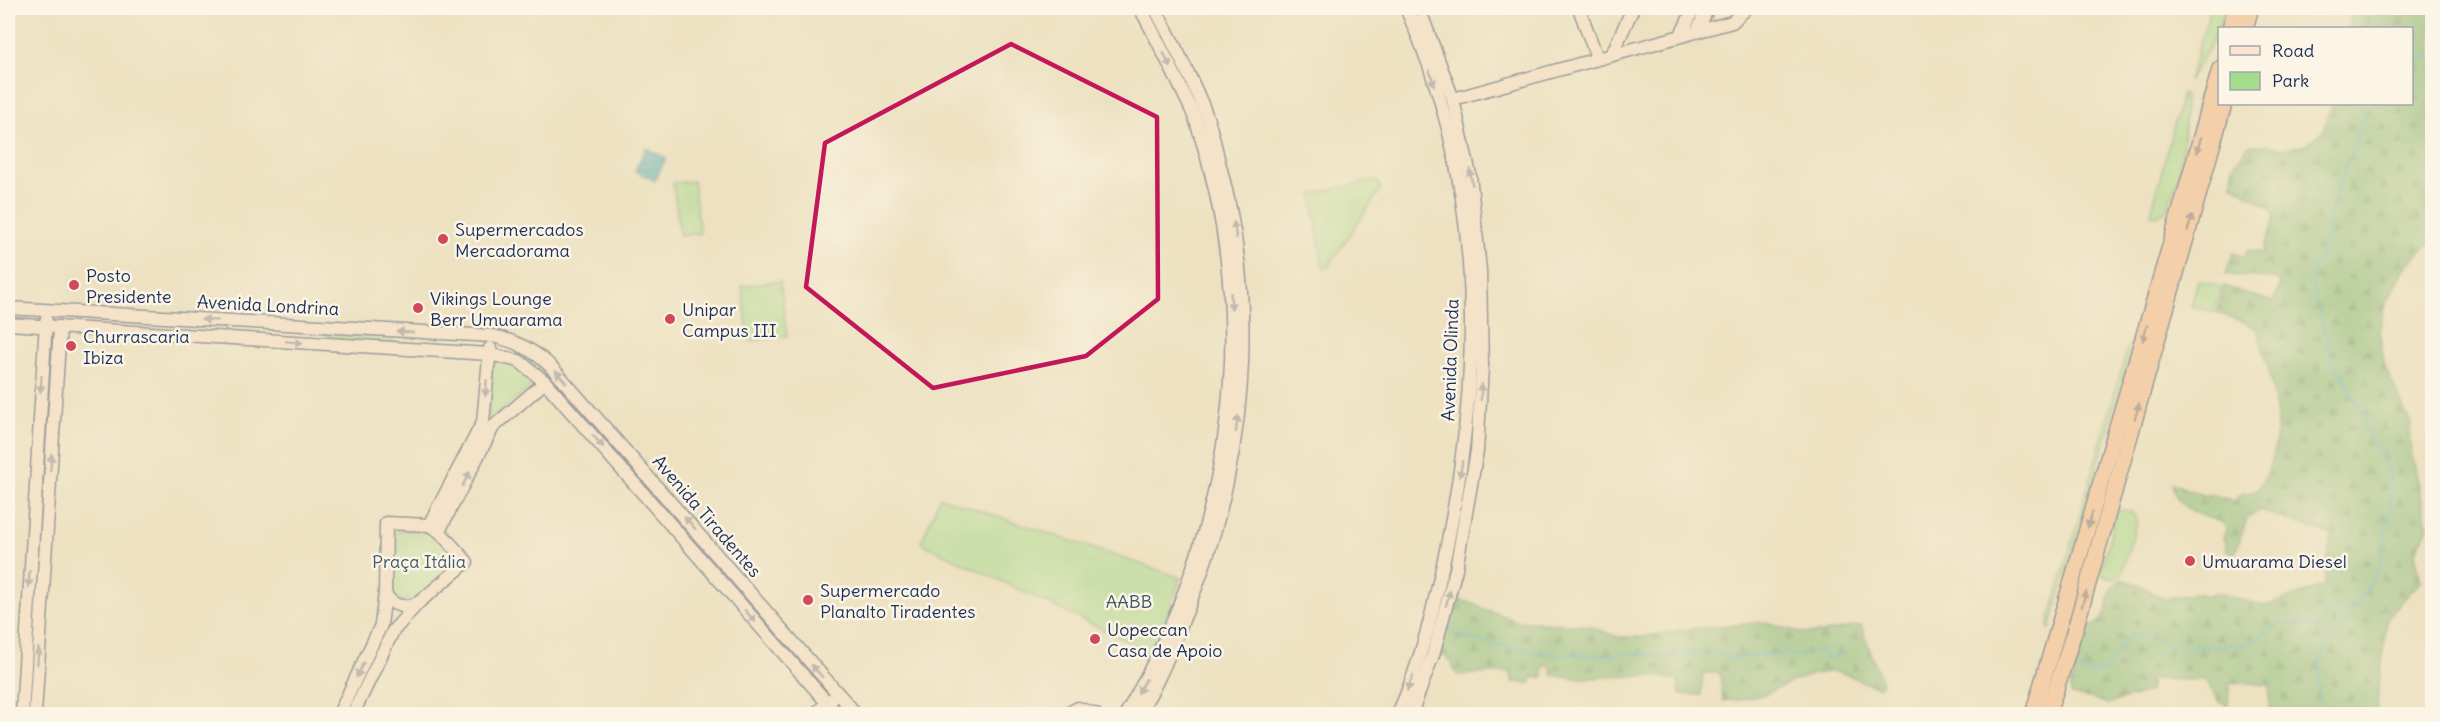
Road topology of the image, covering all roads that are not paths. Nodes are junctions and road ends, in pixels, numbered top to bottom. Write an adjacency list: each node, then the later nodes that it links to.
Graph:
1 (1140, 8): 57 (street, one-way to 57)
2 (1155, 8): 58 (street, one-way to 2)
3 (1406, 8): 11 (street, Avenida Olinda)
4 (1579, 8): 17 (street)
5 (1633, 8): 16 (street)
6 (1694, 8): 15 (street)
7 (1708, 8): 14 (street)
8 (1747, 8): 14 (street)
9 (2236, 8): 12 (highway)
10 (2251, 8): 13 (highway)
11 (1418, 21): 19 (street, Avenida Olinda); 59 (street, Avenida Olinda, one-way to 59)
12 (2230, 27)
13 (2245, 27)
14 (1697, 31): 15 (street)
15 (1682, 35): 16 (street)
16 (1612, 54): 17 (street)
17 (1597, 58): 19 (street)
18 (2218, 76): 61 (highway, one-way to 61)
19 (1453, 99): 60 (street, Avenida Olinda, one-way to 19)
20 (2224, 105): 43 (highway, one-way to 20)
21 (8, 308): 22 (street, Avenida Londrina)
22 (54, 311): 23 (street, Avenida Londrina); 25 (street)
23 (98, 312): 27 (street); 28 (street, Avenida Londrina, one-way to 23)
24 (8, 324): 25 (street, Avenida Londrina)
25 (45, 326): 26 (street, Avenida Londrina); 30 (street)
26 (60, 327): 27 (street, Avenida Londrina); 31 (street)
27 (85, 328): 33 (street, Avenida Londrina, one-way to 33)
28 (444, 334): 29 (street, Avenida Londrina); 33 (street)
29 (492, 336): 32 (street, Avenida Londrina); 34 (street)
30 (43, 346): 31 (street); 49 (street, one-way to 49)
31 (59, 346): 50 (street, one-way to 31)
32 (524, 346): 44 (street, Avenida Tiradentes, one-way to 32)
33 (442, 350): 34 (street, Avenida Londrina)
34 (489, 354): 35 (street, Avenida Londrina); 37 (street, one-way to 37)
35 (519, 361): 36 (street, Avenida Tiradentes)
36 (544, 382): 37 (street); 45 (street, Avenida Tiradentes, one-way to 45)
37 (488, 425): 38 (street)
38 (434, 528): 39 (street); 40 (street)
39 (385, 593): 40 (street); 41 (street)
40 (418, 603): 42 (street)
41 (381, 626): 42 (street); 51 (street, one-way to 51)
42 (393, 631): 52 (street)
43 (2073, 639): 47 (highway); 62 (highway)
44 (838, 693): 45 (street); 46 (street, Avenida Tiradentes)
45 (827, 704): 53 (street); 54 (street, Avenida Tiradentes)
46 (847, 705): 54 (street); 55 (street, Avenida Tiradentes)
47 (2059, 711)
48 (1069, 713): 56 (street)
49 (22, 714)
50 (35, 714)
51 (339, 714)
52 (352, 714)
53 (815, 714)
54 (837, 714)
55 (856, 714)
56 (1095, 714)
57 (1126, 714)
58 (1138, 714)
59 (1398, 714)
60 (1412, 714)
61 (2033, 714)
62 (2048, 714)

